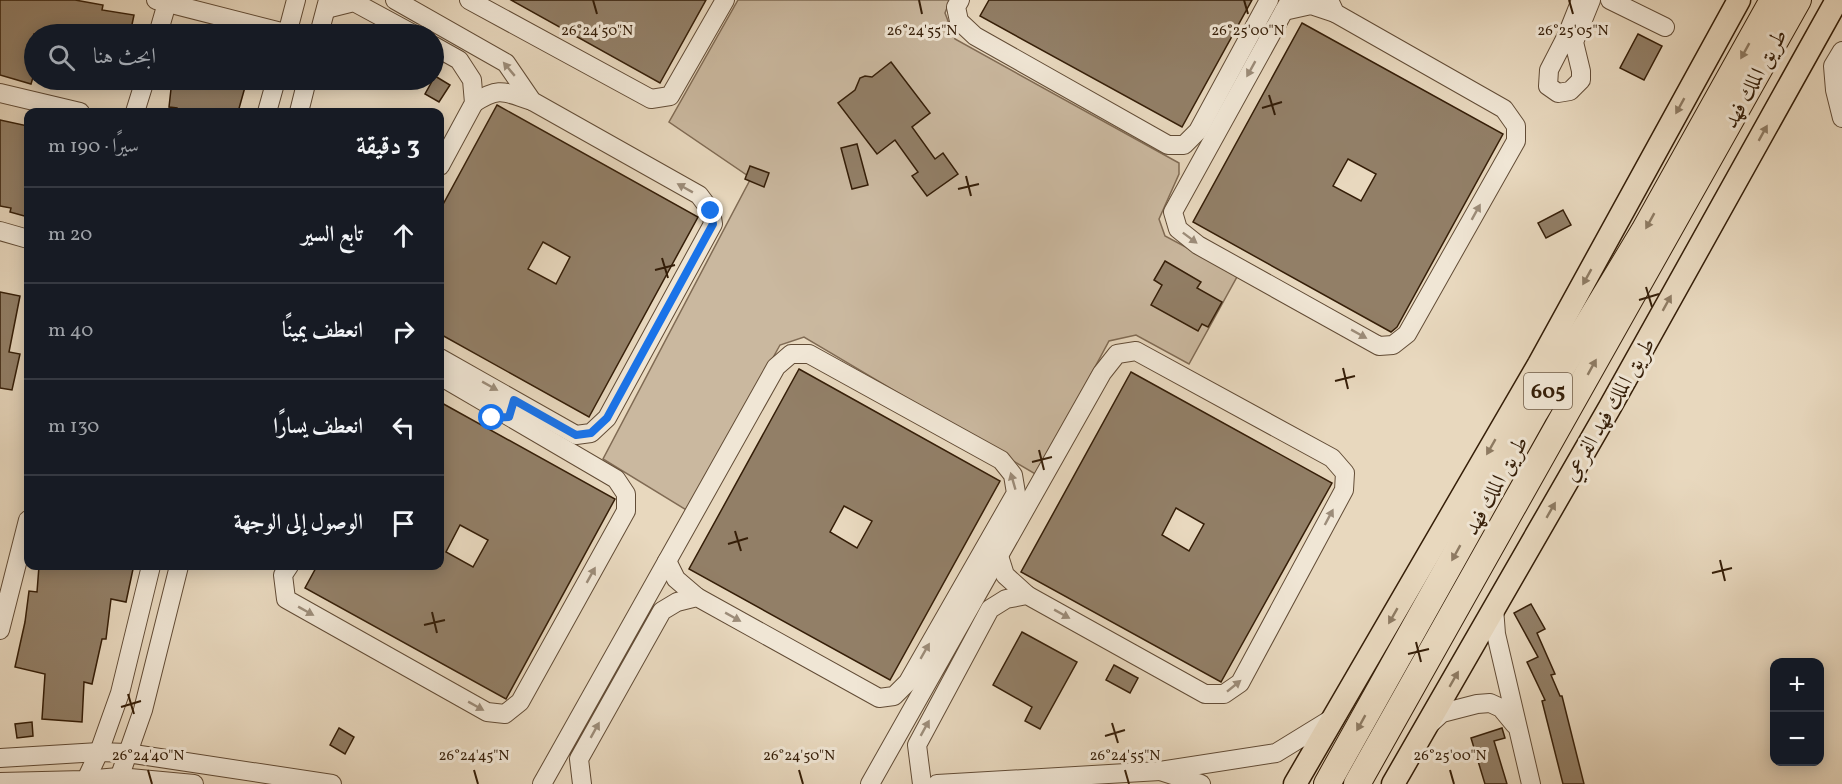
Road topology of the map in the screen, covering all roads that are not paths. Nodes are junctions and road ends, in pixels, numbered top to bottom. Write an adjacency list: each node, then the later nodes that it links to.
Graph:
1 (296, 0): 20 (street)
2 (395, 0): 23 (street, one-way to 2)
3 (469, 0): 4 (street)
4 (725, 0)
5 (960, 0): 6 (street)
6 (1269, 0)
7 (1581, 0): 8 (street)
8 (1591, 0)
9 (1610, 0): 24 (street)
10 (1773, 0): 75 (highway, طريق الملك فهد / 605, one-way to 75)
11 (1798, 0): 76 (highway, طريق الملك فهد / 605, one-way to 11)
12 (1838, 0): 54 (main road, طريق الملك فهد الفرعي, one-way to 12)
13 (162, 1): 18 (street); 19 (street)
14 (1738, 1): 56 (main road, one-way to 56)
15 (327, 4): 21 (street); 22 (street)
16 (1287, 6): 17 (street); 17 (street, one-way to 17)
17 (1332, 7)
18 (159, 24)
19 (250, 24)
20 (290, 24)
21 (322, 24)
22 (395, 24)
23 (437, 24)
24 (1665, 27)
25 (444, 28): 32 (street, one-way to 25)
26 (1842, 51): 38 (street)
27 (444, 52): 33 (street)
28 (142, 90): 35 (street)
29 (273, 90): 36 (street)
30 (304, 90): 37 (street)
31 (0, 93): 34 (street)
32 (532, 101): 33 (street); 45 (street, one-way to 32)
33 (474, 103): 39 (street)
34 (63, 108)
35 (136, 108)
36 (268, 108)
37 (299, 108)
38 (1842, 118)
39 (444, 159)
40 (0, 231): 41 (street)
41 (24, 238)
42 (444, 361): 45 (street, one-way to 45)
43 (444, 378): 45 (street)
44 (444, 392): 45 (street)
45 (511, 408): 51 (street, one-way to 45)
46 (24, 535): 55 (street)
47 (999, 556): 52 (street); 52 (street, one-way to 47); 70 (street)
48 (667, 561): 53 (street); 53 (street, one-way to 48); 68 (street)
49 (150, 570): 59 (street)
50 (178, 570): 60 (street)
51 (287, 570)
52 (1027, 595): 71 (street, one-way to 52)
53 (697, 597): 69 (street, one-way to 53)
54 (1494, 608): 57 (main road, طريق الملك فهد الفرعي, one-way to 54); 58 (street)
55 (1, 622)
56 (1334, 717): 62 (street); 74 (main road)
57 (1425, 729): 58 (street); 77 (main road, طريق الملك فهد الفرعي)
58 (1518, 729): 78 (street)
59 (99, 752): 60 (street); 61 (street); 64 (street)
60 (127, 753): 63 (street); 67 (street)
61 (0, 758)
62 (1160, 771): 72 (street); 73 (street)
63 (118, 780): 64 (street); 66 (street)
64 (84, 782): 65 (street)
65 (8, 783)
66 (194, 784)
67 (332, 784)
68 (542, 784)
69 (582, 784)
70 (870, 784)
71 (922, 784)
72 (937, 784)
73 (1201, 784)
74 (1296, 784)
75 (1327, 784)
76 (1357, 784)
77 (1393, 784)
78 (1531, 784)

